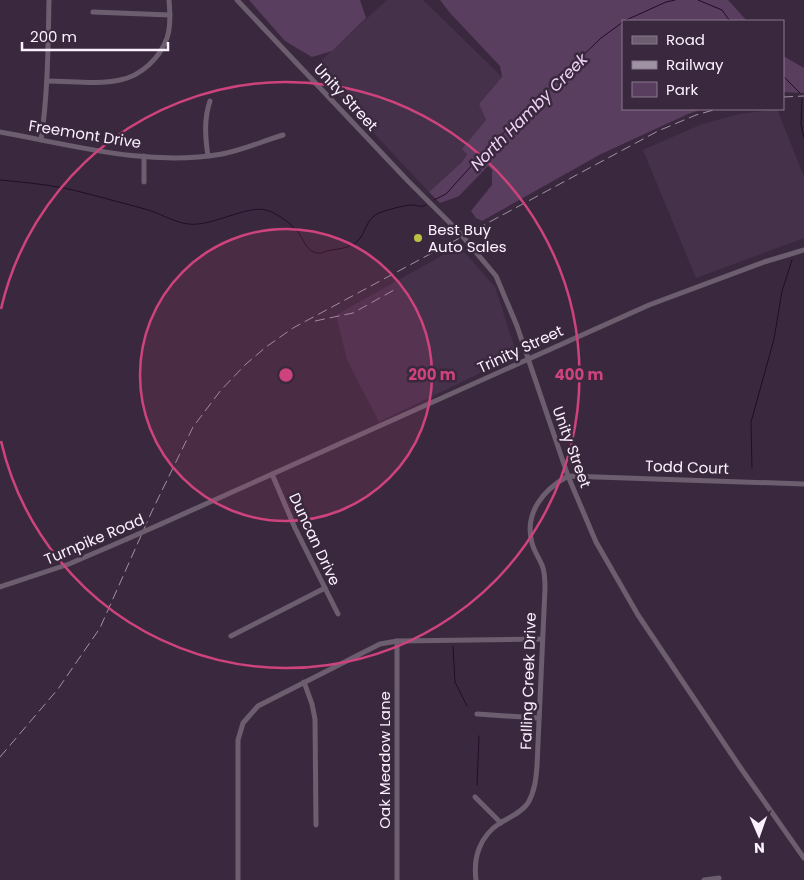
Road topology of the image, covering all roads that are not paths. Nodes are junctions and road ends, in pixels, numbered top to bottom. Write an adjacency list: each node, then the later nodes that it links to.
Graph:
1 (49, 0): 6 (street)
2 (169, 0): 5 (street)
3 (237, 0): 15 (street, Unity Street)
4 (94, 12): 5 (street)
5 (170, 15): 6 (street)
6 (48, 81): 10 (street)
7 (210, 101): 12 (street)
8 (0, 132): 10 (street, Freemont Drive)
9 (284, 134): 12 (street, Freemont Drive)
10 (41, 140): 11 (street, Freemont Drive)
11 (144, 156): 12 (street, Freemont Drive); 13 (street)
12 (208, 156)
13 (144, 182)
14 (804, 250): 15 (street, Trinity Street)
15 (529, 359): 16 (street, Trinity Street); 17 (street, Unity Street)
16 (272, 474): 19 (street, Trinity Street); 21 (street, Duncan Drive)
17 (568, 476): 18 (street, Todd Court); 24 (street, Falling Creek Drive); 32 (street, Unity Street)
18 (804, 484)
19 (196, 508): 20 (street, Turnpike Road, bridge)
20 (0, 587)
21 (325, 588): 22 (street, Duncan Drive); 23 (street)
22 (338, 614)
23 (231, 636)
24 (542, 639): 25 (street); 28 (street, Falling Creek Drive)
25 (396, 641): 26 (street); 35 (street, Oak Meadow Lane)
26 (304, 682): 31 (street); 34 (street)
27 (477, 714): 28 (street)
28 (538, 718): 30 (street, Falling Creek Drive)
29 (475, 797): 30 (street)
30 (501, 823): 36 (street, Falling Creek Drive)
31 (316, 825)
32 (804, 858)
33 (719, 878): 37 (street)
34 (238, 880)
35 (397, 880)
36 (476, 880)
37 (704, 880)

